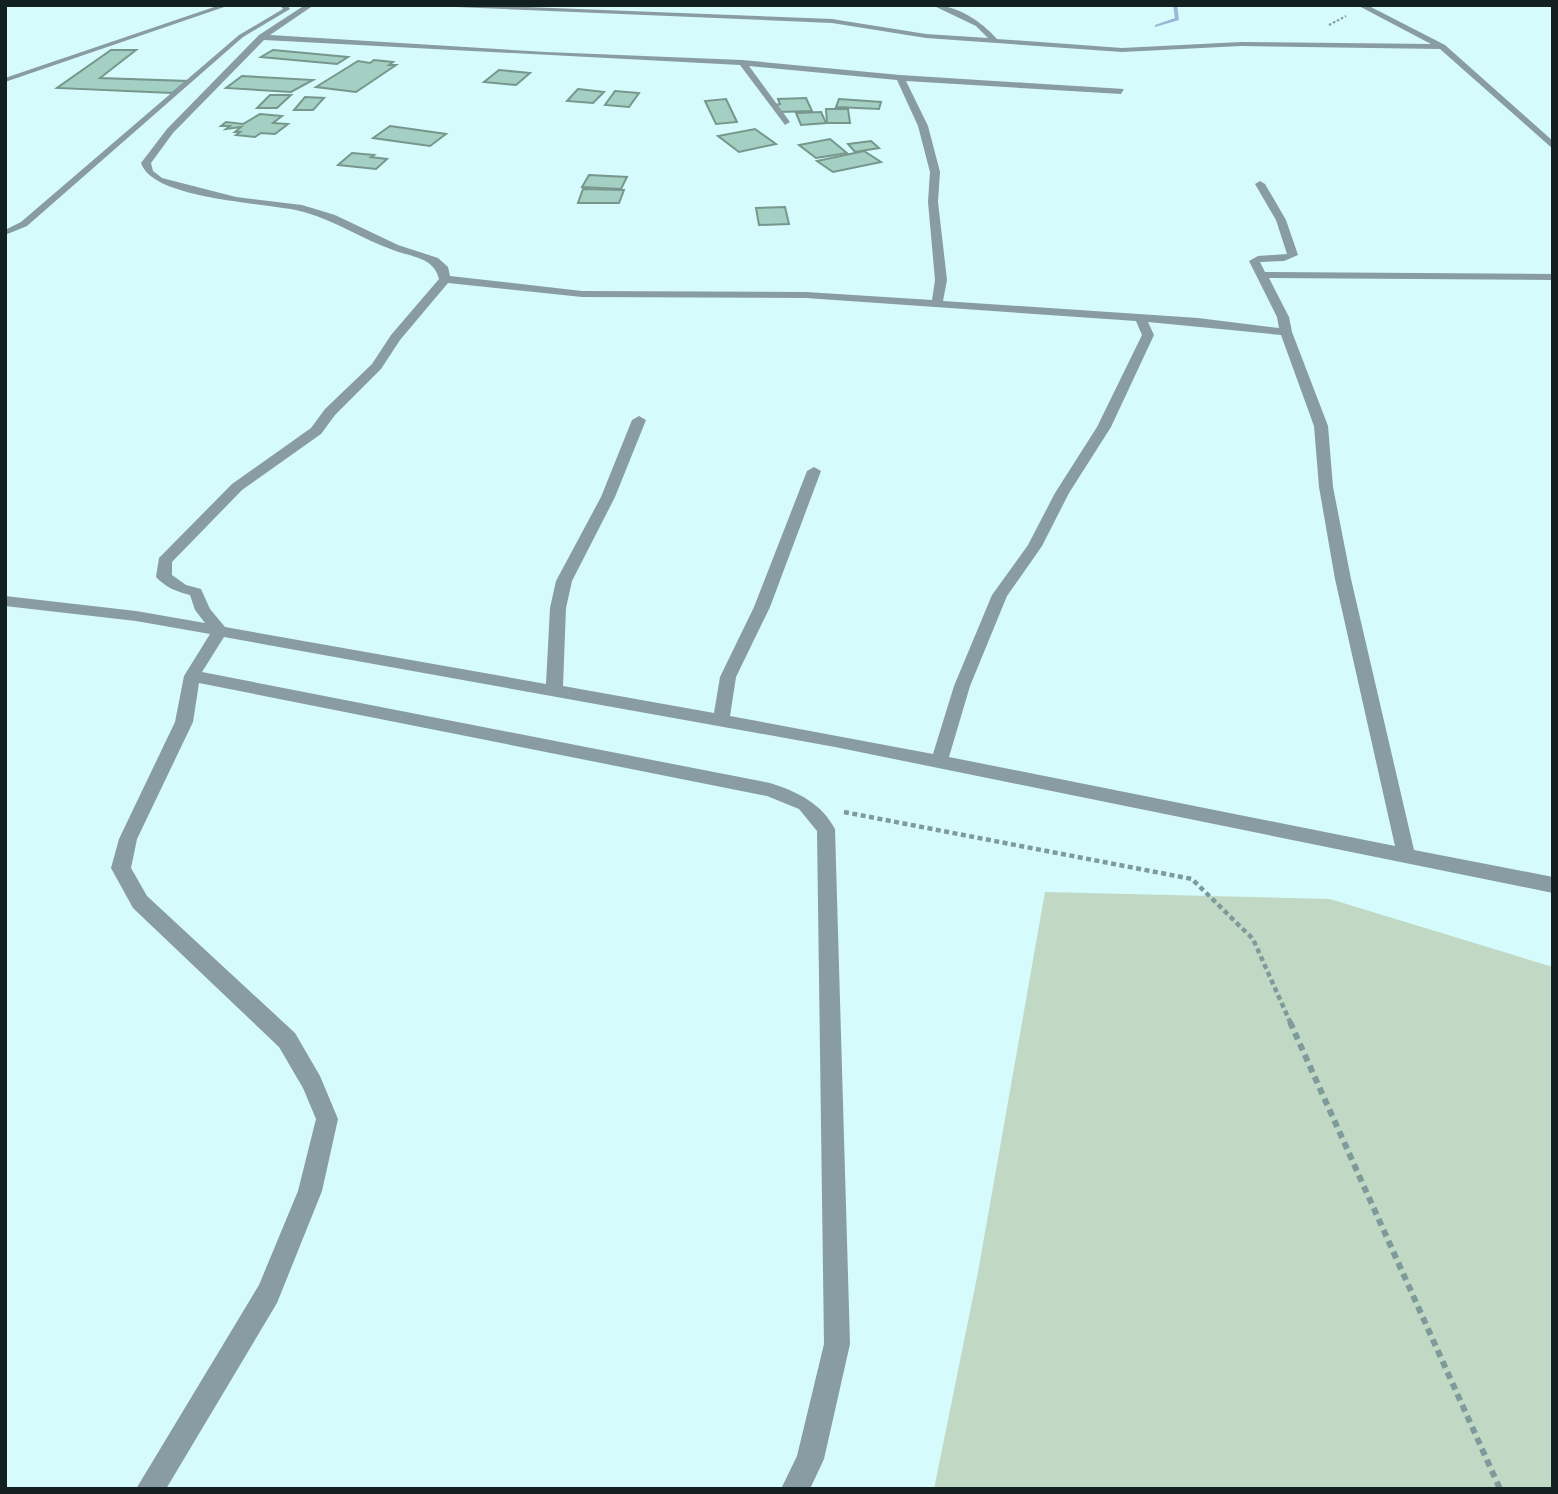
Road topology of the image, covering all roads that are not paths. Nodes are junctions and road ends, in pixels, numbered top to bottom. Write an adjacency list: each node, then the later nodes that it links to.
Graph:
1 (227, 5): 13 (lane)
2 (283, 5): 18 (lane)
3 (310, 5): 8 (street)
4 (413, 5): 7 (street)
5 (936, 5): 9 (street)
6 (1361, 5): 10 (street)
7 (606, 9): 9 (street)
8 (262, 37): 11 (street); 21 (street)
9 (994, 40): 10 (street)
10 (1442, 47): 16 (street)
11 (741, 62): 12 (street); 15 (street)
12 (900, 78): 14 (street); 22 (street)
13 (5, 80)
14 (1121, 90)
15 (785, 122)
16 (1553, 146)
17 (1260, 184): 19 (street)
18 (5, 233)
19 (1260, 275): 20 (street); 24 (street)
20 (1553, 277)
21 (445, 279): 22 (street); 28 (street)
22 (937, 304): 23 (street)
23 (1141, 319): 24 (street); 32 (street)
24 (1286, 332): 33 (street)
25 (639, 420): 30 (street)
26 (814, 471): 31 (street)
27 (5, 601): 28 (street)
28 (220, 631): 29 (street); 30 (street)
29 (192, 676): 35 (street); 36 (street)
30 (554, 691): 31 (street)
31 (721, 722): 32 (street)
32 (939, 762): 33 (street)
33 (1406, 854): 34 (street)
34 (1553, 885)
35 (150, 1489)
36 (795, 1489)

